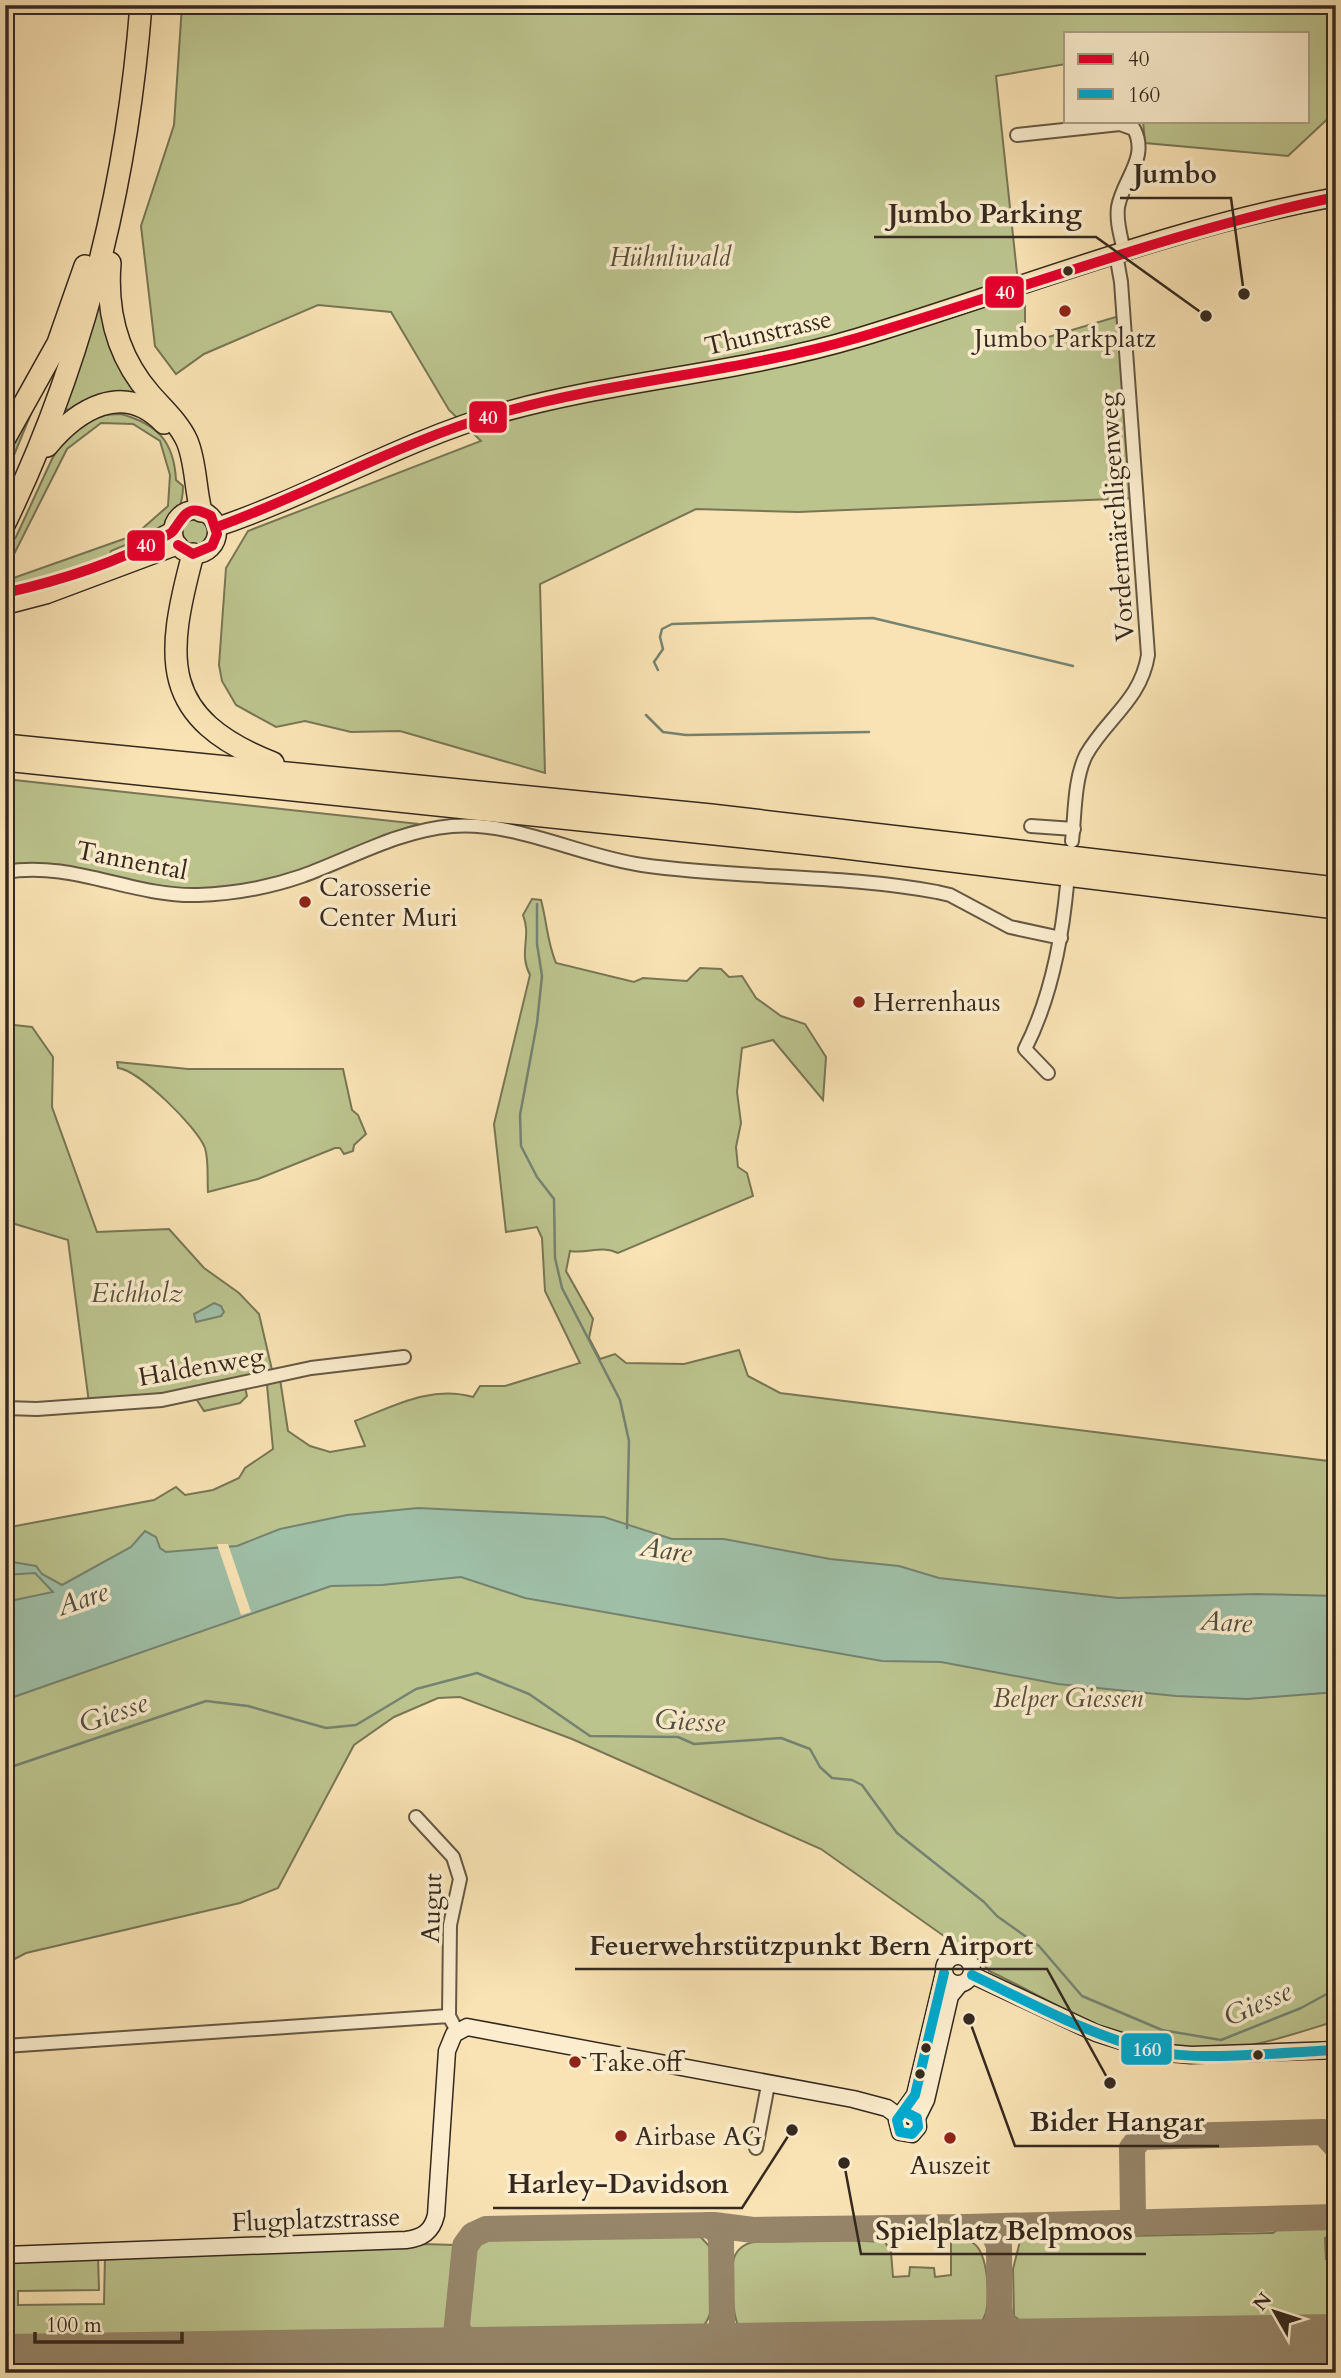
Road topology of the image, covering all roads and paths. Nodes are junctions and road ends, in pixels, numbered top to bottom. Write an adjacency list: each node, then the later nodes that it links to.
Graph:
1 (133, 5): 6 (highway)
2 (141, 5): 4 (highway)
3 (1017, 135): 7 (street, Vordermärchligenweg)
4 (121, 165): 9 (highway); 11 (highway)
5 (1336, 197): 7 (main road, Thunstrasse)
6 (105, 212): 8 (highway); 10 (highway)
7 (1120, 252): 13 (main road, Thunstrasse); 22 (street, Vordermärchligenweg)
8 (5, 439)
9 (34, 461): 11 (highway); 12 (highway)
10 (5, 493)
11 (193, 511): 13 (main road); 14 (main road)
12 (5, 523)
13 (216, 527): 14 (main road)
14 (182, 543): 15 (main road); 16 (main road); 21 (highway)
15 (5, 593)
16 (5, 605)
17 (5, 745): 21 (highway)
18 (5, 760): 19 (highway)
19 (58, 765): 20 (highway); 26 (highway)
20 (5, 768)
21 (296, 772): 25 (highway)
22 (1031, 826)
23 (5, 872): 27 (street, Tannental)
24 (1067, 885): 27 (street)
25 (1336, 888)
26 (1336, 908)
27 (1060, 938): 28 (street)
28 (1048, 1073)
29 (404, 1357): 30 (street, Haldenweg)
30 (5, 1408)
31 (416, 1817): 34 (street, Augut)
32 (944, 1973): 33 (street); 33 (street); 38 (street)
33 (965, 1980): 36 (street); 38 (street)
34 (453, 2024): 35 (street); 37 (street); 40 (street, Flugplatzstrasse)
35 (5, 2046)
36 (1336, 2050)
37 (768, 2085): 38 (street); 39 (street)
38 (907, 2116)
39 (756, 2148)
40 (5, 2255)

